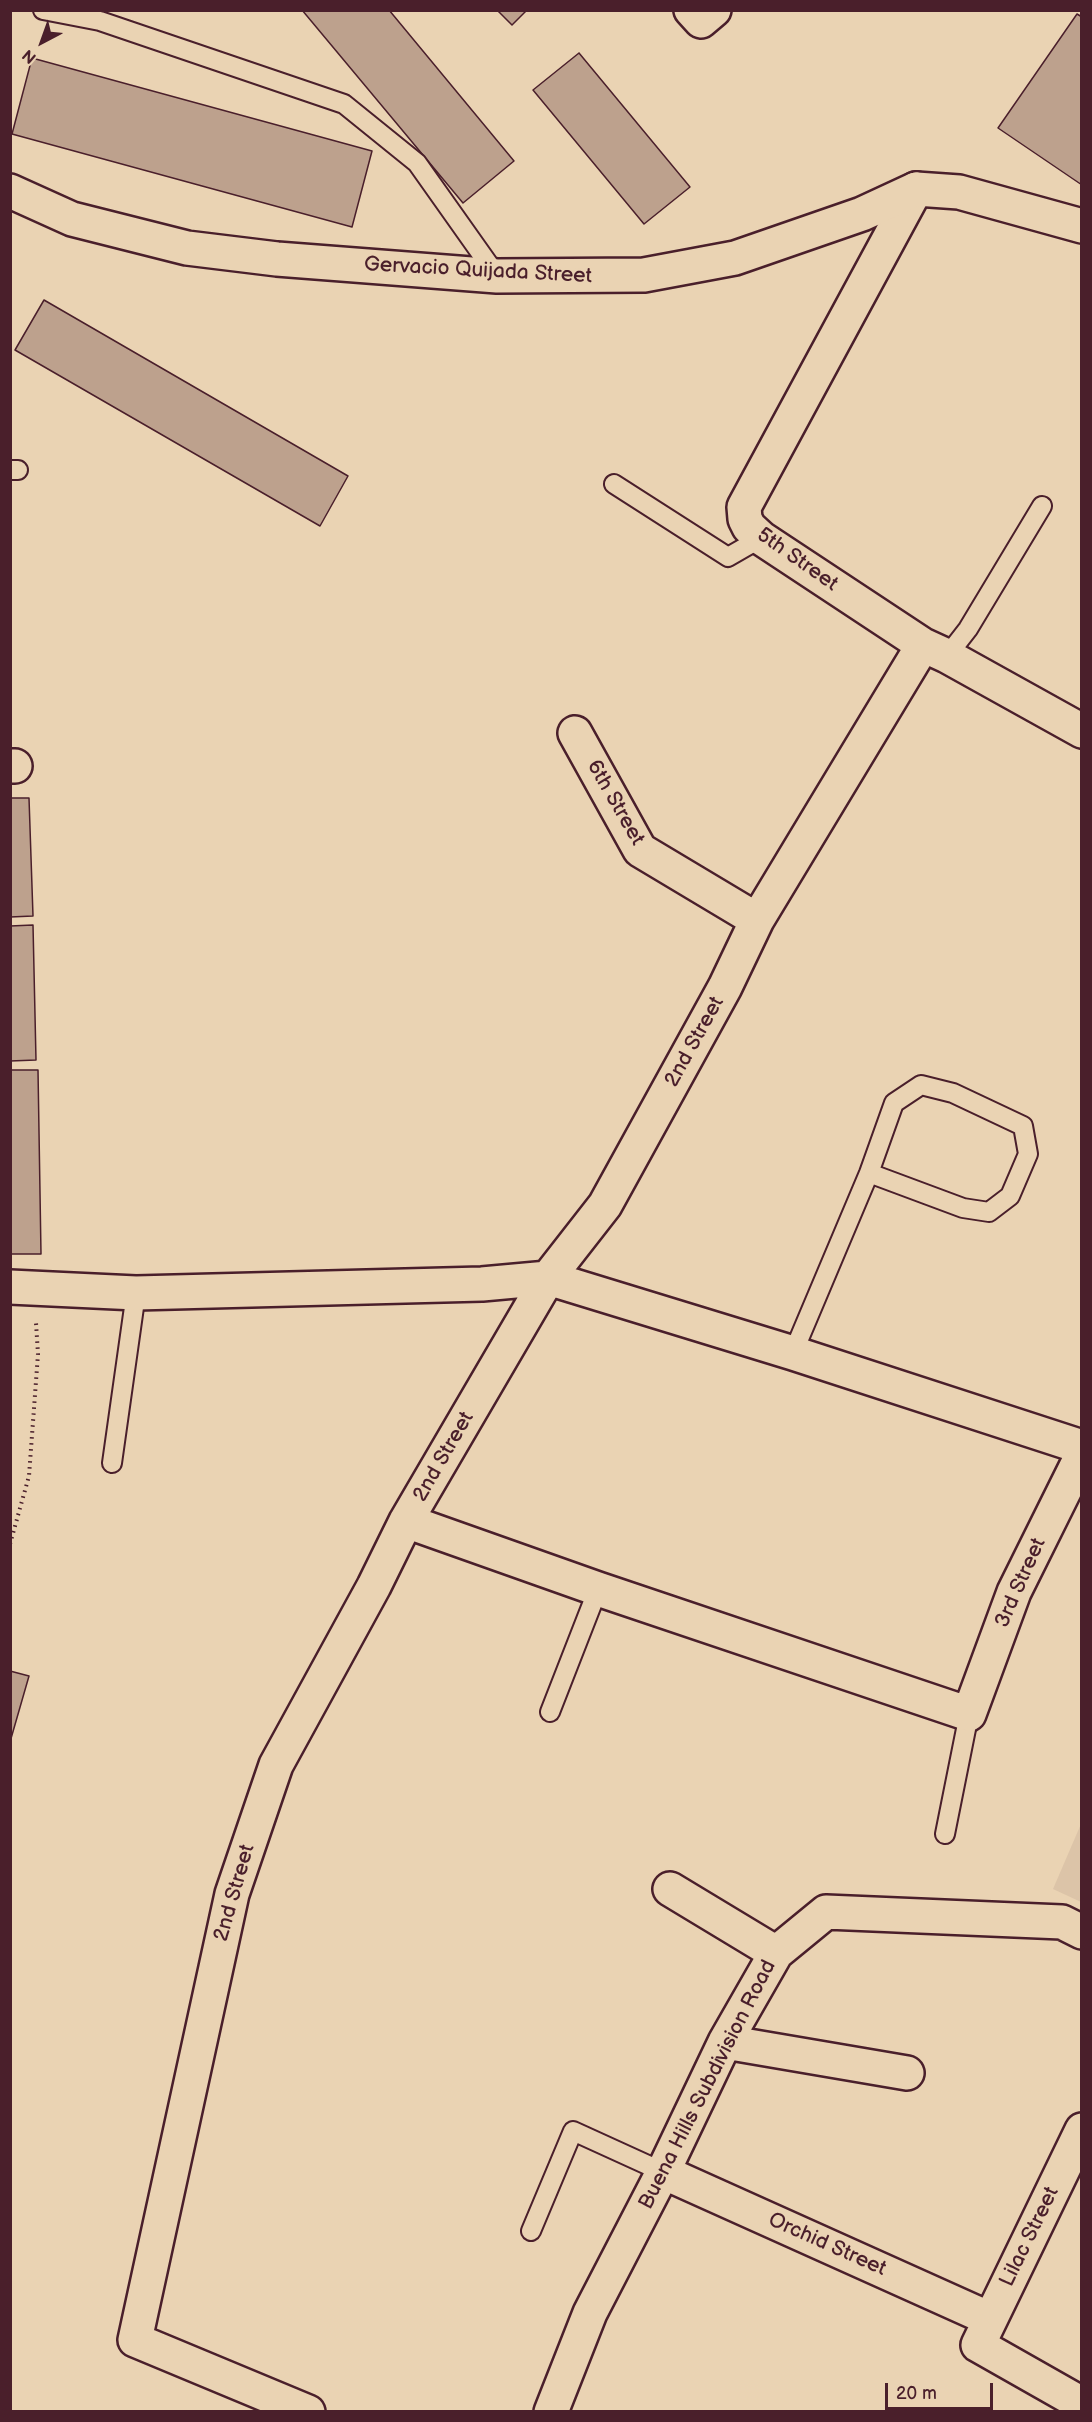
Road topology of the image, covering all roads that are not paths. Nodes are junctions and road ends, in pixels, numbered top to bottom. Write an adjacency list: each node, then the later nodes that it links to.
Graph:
1 (43, 10): 7 (lane)
2 (691, 10): 3 (street)
3 (714, 10)
4 (916, 189): 6 (street, Gervacio Quijada Street); 7 (street, Gervacio Quijada Street); 10 (street, 5th Street)
5 (10, 191): 7 (street, Gervacio Quijada Street)
6 (1082, 226)
7 (497, 276)
8 (614, 484): 10 (lane)
9 (1042, 506): 11 (lane)
10 (761, 538): 11 (street, 5th Street)
11 (935, 651): 12 (street, 5th Street); 14 (street, 2nd Street)
12 (1082, 731)
13 (575, 733): 14 (street, 6th Street)
14 (757, 920): 16 (street, 2nd Street)
15 (869, 1173): 15 (lane); 19 (lane)
16 (548, 1278): 18 (street); 19 (street); 23 (street, 2nd Street)
17 (22, 1288): 18 (street)
18 (136, 1293): 22 (lane)
19 (793, 1353): 20 (street)
20 (1082, 1447)
21 (1082, 1455): 26 (street, 3rd Street)
22 (112, 1463)
23 (406, 1521): 24 (street); 38 (street, 2nd Street)
24 (598, 1589): 25 (lane); 26 (street)
25 (550, 1712)
26 (969, 1714): 27 (lane)
27 (945, 1834)
28 (670, 1889): 30 (street)
29 (1082, 1932): 30 (street, Buena Hills Subdivision Road)
30 (776, 1953): 31 (street, Buena Hills Subdivision Road)
31 (726, 2042): 32 (street); 34 (street, Buena Hills Subdivision Road)
32 (907, 2073)
33 (1077, 2151): 36 (street, Lilac Street)
34 (663, 2172): 35 (lane); 36 (street, Orchid Street); 39 (street, Buena Hills Subdivision Road)
35 (531, 2231)
36 (984, 2332): 37 (street, Orchid Street)
37 (1082, 2404)
38 (308, 2412)
39 (550, 2412)

